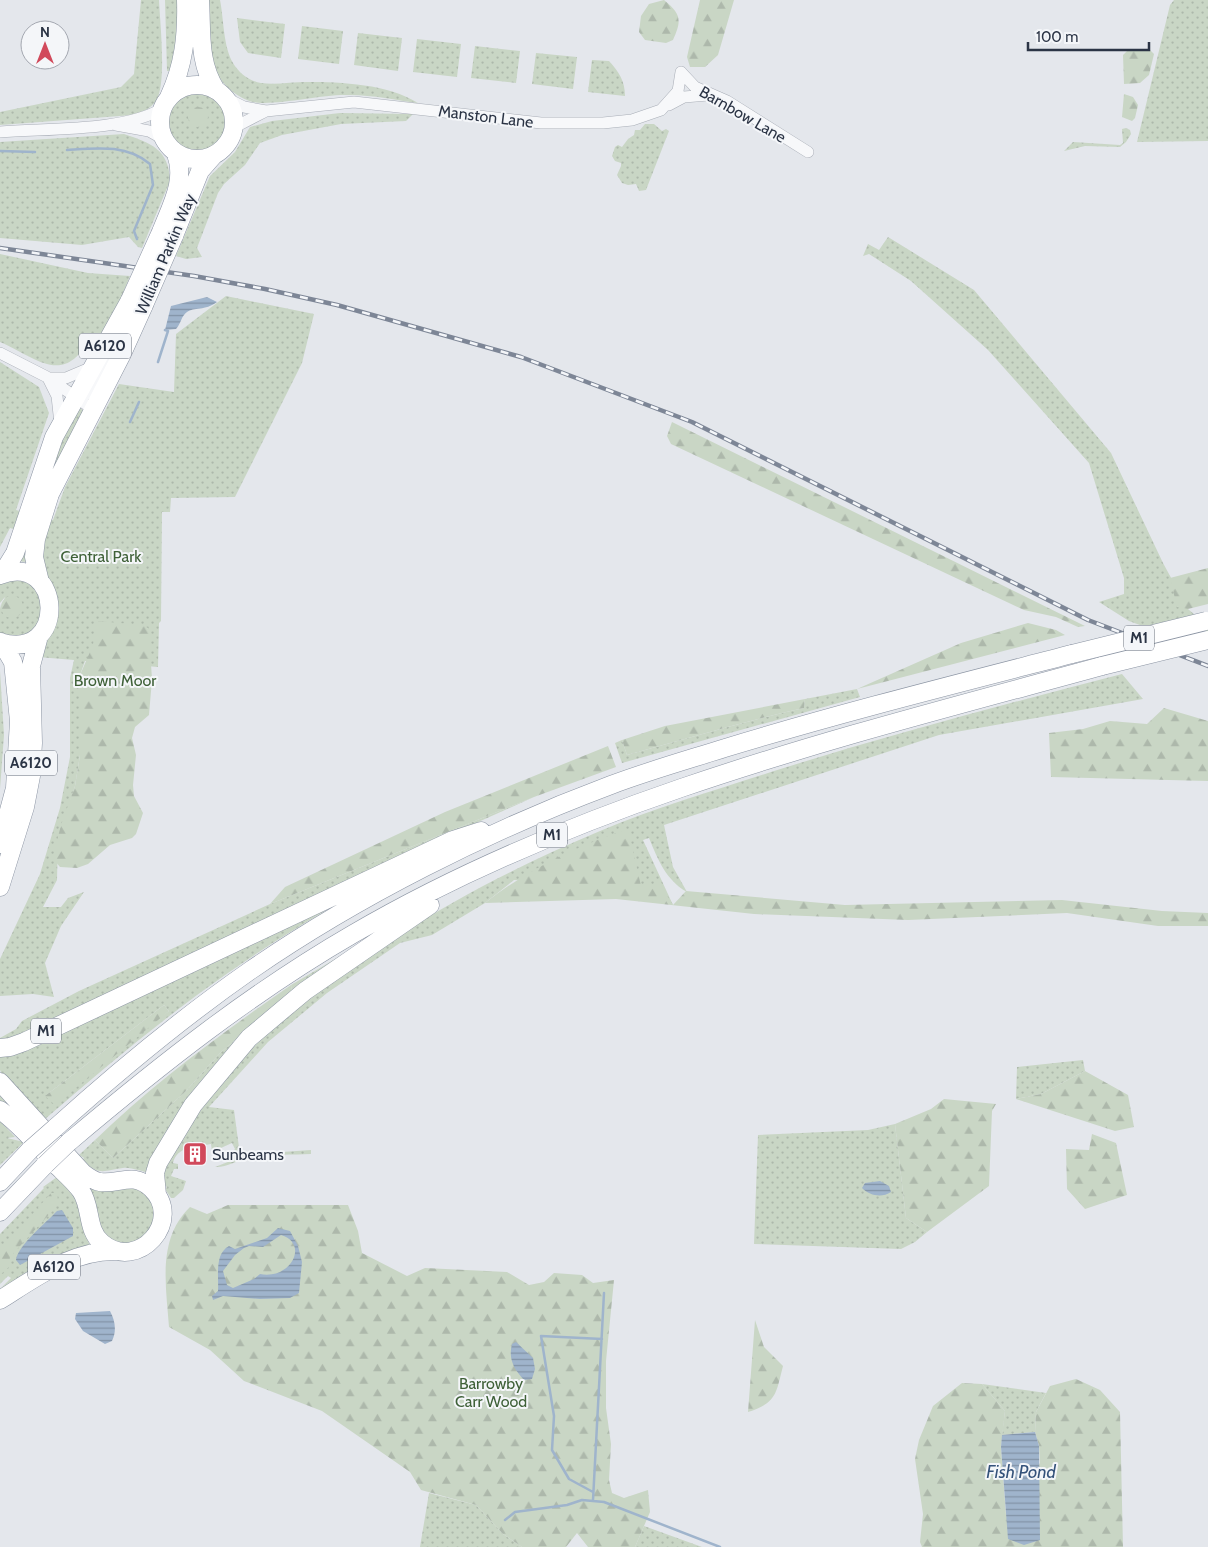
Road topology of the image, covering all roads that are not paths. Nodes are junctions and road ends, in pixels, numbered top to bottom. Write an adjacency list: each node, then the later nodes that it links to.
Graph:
1 (186, 0): 6 (highway)
2 (200, 0): 4 (highway)
3 (681, 72): 5 (street, Barnbow Lane); 7 (street, Manston Lane)
4 (220, 93): 6 (highway); 8 (street, Manston Lane); 10 (highway)
5 (713, 96): 7 (street); 13 (street, Barnbow Lane)
6 (166, 103): 9 (street); 12 (highway)
7 (661, 110): 8 (street, Manston Lane)
8 (266, 111): 10 (street, Manston Lane)
9 (112, 124): 11 (street); 12 (street)
10 (233, 128): 14 (highway)
11 (0, 132)
12 (170, 146): 14 (highway); 15 (highway, William Parkin Way / A6120)
13 (808, 152)
14 (214, 155): 15 (highway, William Parkin Way / A6120)
15 (168, 234): 16 (highway, William Parkin Way / A6120, bridge)
16 (137, 302): 18 (highway, William Parkin Way / A6120); 20 (highway, William Parkin Way / A6120)
17 (0, 352): 19 (street)
18 (93, 366): 19 (street); 20 (highway, William Parkin Way / A6120)
19 (46, 377): 20 (street); 21 (street)
20 (83, 402): 21 (highway, William Parkin Way / A6120); 23 (highway, William Parkin Way / A6120)
21 (60, 426): 22 (highway, William Parkin Way / A6120)
22 (1, 574): 23 (highway)
23 (40, 582): 25 (highway, William Parkin Way)
24 (1207, 621): 28 (highway, M1, bridge)
25 (39, 636): 27 (highway); 31 (highway, A6120)
26 (1208, 640): 29 (highway, M1, bridge)
27 (0, 642): 30 (highway, A6120)
28 (560, 806): 32 (highway, M1); 35 (highway, M1, bridge)
29 (571, 827): 36 (highway, M1); 37 (highway, M1, bridge)
30 (0, 844)
31 (0, 887)
32 (0, 1048)
33 (0, 1082): 36 (highway)
34 (0, 1110): 38 (highway)
35 (0, 1182)
36 (156, 1195): 38 (highway)
37 (0, 1212)
38 (116, 1251): 39 (highway, A6120)
39 (0, 1300)

